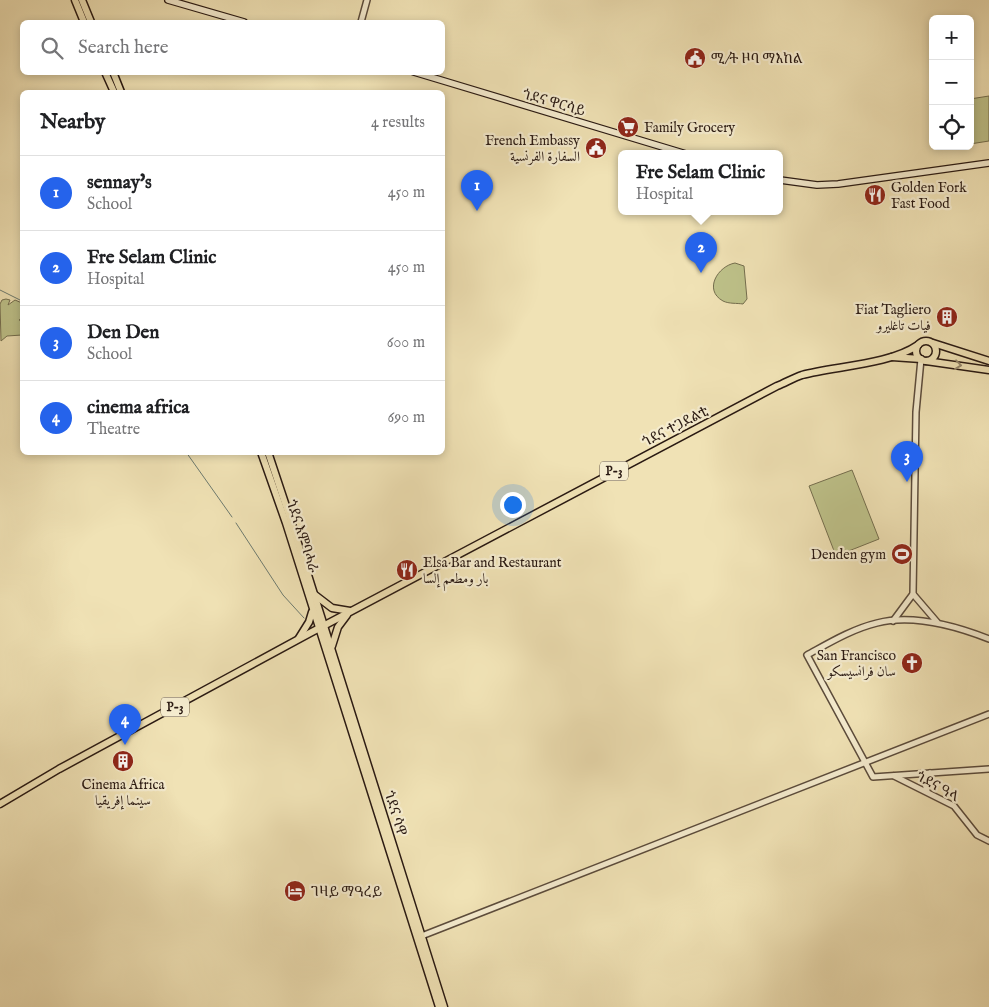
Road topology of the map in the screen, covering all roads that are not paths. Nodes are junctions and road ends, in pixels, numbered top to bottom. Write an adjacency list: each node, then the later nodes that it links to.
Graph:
1 (75, 0): 5 (main road)
2 (82, 0): 6 (main road)
3 (168, 0): 7 (main road)
4 (367, 0): 8 (street)
5 (83, 20)
6 (91, 20)
7 (237, 20)
8 (362, 20)
9 (106, 75): 12 (main road)
10 (113, 75): 13 (main road)
11 (424, 75): 14 (main road, ጎደና ዋርሳይ)
12 (113, 90)
13 (120, 90)
14 (673, 150)
15 (989, 163): 16 (main road)
16 (783, 180)
17 (933, 343): 18 (main road); 20 (main road); 21 (main road)
18 (918, 344): 19 (main road, ጎደና ተጋደልቲ / P-3); 20 (main road)
19 (886, 357): 20 (main road, ጎደና ተጋደልቲ / P-3); 28 (main road, ጎደና ተጋደልቲ / P-3)
20 (924, 360): 22 (main road, ጎደና ተጋደልቲ, one-way to 22); 26 (street)
21 (989, 361)
22 (989, 370)
23 (262, 455): 27 (main road, ጎደና እምባሓራ)
24 (269, 455): 25 (main road, ጎደና እምባሓራ)
25 (314, 594): 28 (main road); 31 (main road, ጎደና እምባሓራ)
26 (913, 594): 29 (street); 30 (street)
27 (312, 608): 31 (main road, ጎደና እምባሓራ); 32 (main road)
28 (350, 612): 31 (main road, P-3); 34 (main road)
29 (892, 621): 30 (street); 36 (street)
30 (937, 622): 33 (street)
31 (321, 627): 32 (main road, P-3); 34 (main road, ጎደና ሳዋ)
32 (299, 639): 34 (main road); 41 (main road, P-3)
33 (989, 639)
34 (329, 649): 43 (main road, ጎደና ሳዋ)
35 (989, 714): 36 (street)
36 (865, 763): 39 (street); 43 (street)
37 (989, 769): 38 (street)
38 (931, 772): 39 (street); 40 (street)
39 (893, 776): 40 (street, ጎደና ዓላ)
40 (927, 791): 42 (street, ጎደና ዓላ)
41 (0, 804)
42 (989, 841)
43 (420, 937): 44 (main road, ጎደና ሳዋ); 45 (main road, ጎደና ሳዋ)
44 (439, 1007)
45 (444, 1007)

